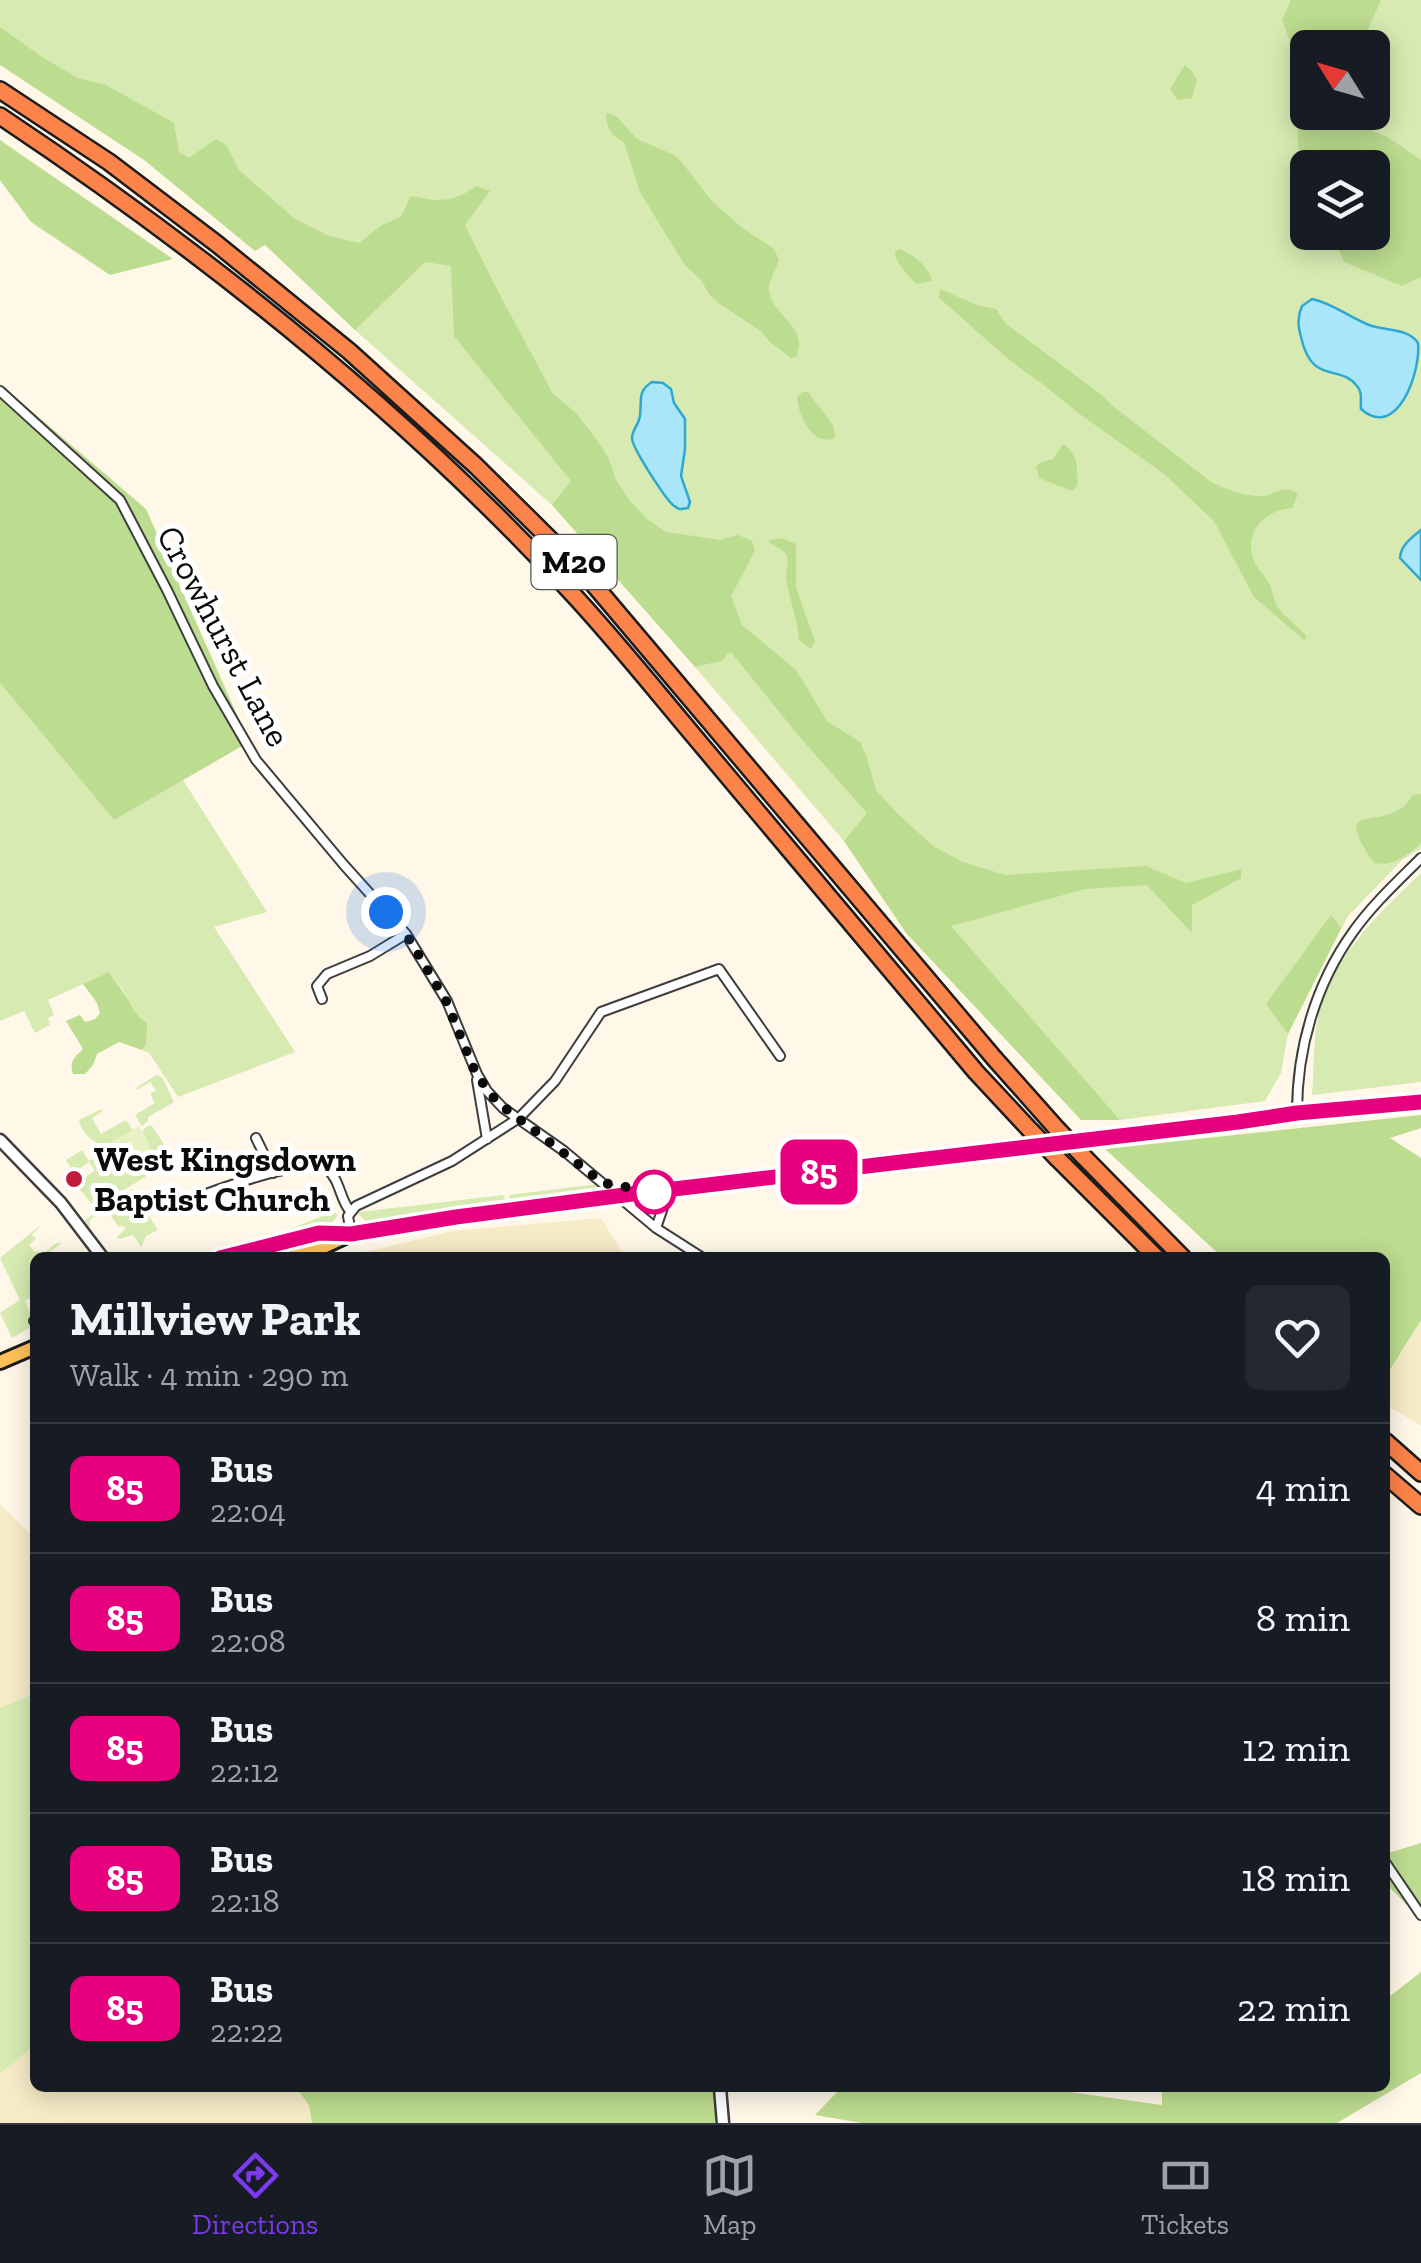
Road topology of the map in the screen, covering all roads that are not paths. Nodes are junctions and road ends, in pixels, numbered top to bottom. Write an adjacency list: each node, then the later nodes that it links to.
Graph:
1 (0, 90): 29 (highway, M20, bridge)
2 (0, 116): 28 (highway, M20, bridge)
3 (0, 392): 5 (street, Crowhurst Lane)
4 (1421, 858): 10 (street)
5 (406, 934): 6 (street); 8 (street, Crowhurst Lane)
6 (322, 999)
7 (780, 1056): 11 (street)
8 (476, 1074): 11 (street, Crowhurst Lane); 14 (street, Crowhurst Lane)
9 (1421, 1102): 10 (main road)
10 (1297, 1113): 17 (main road)
11 (520, 1118): 14 (street); 19 (street, Crowhurst Lane)
12 (256, 1138): 15 (street)
13 (0, 1140): 24 (street)
14 (486, 1140): 21 (street)
15 (273, 1174): 16 (street); 21 (street)
16 (226, 1186): 18 (street); 20 (street)
17 (668, 1190): 19 (main road); 22 (street)
18 (203, 1195)
19 (619, 1196): 22 (street, Crowhurst Lane); 23 (main road)
20 (231, 1199)
21 (350, 1211): 23 (street)
22 (656, 1228): 27 (street, Crowhurst Lane)
23 (351, 1234): 25 (main road); 26 (main road)
24 (99, 1252)
25 (244, 1252)
26 (309, 1252)
27 (694, 1252)
28 (1152, 1252)
29 (1177, 1252)
30 (30, 1349): 31 (main road)
31 (0, 1362)
32 (1390, 1446): 33 (highway)
33 (1421, 1473)
34 (1390, 1479): 35 (highway)
35 (1421, 1506)
36 (1390, 1869): 37 (street)
37 (1421, 1915)
38 (720, 2092): 39 (street)
39 (724, 2123)

